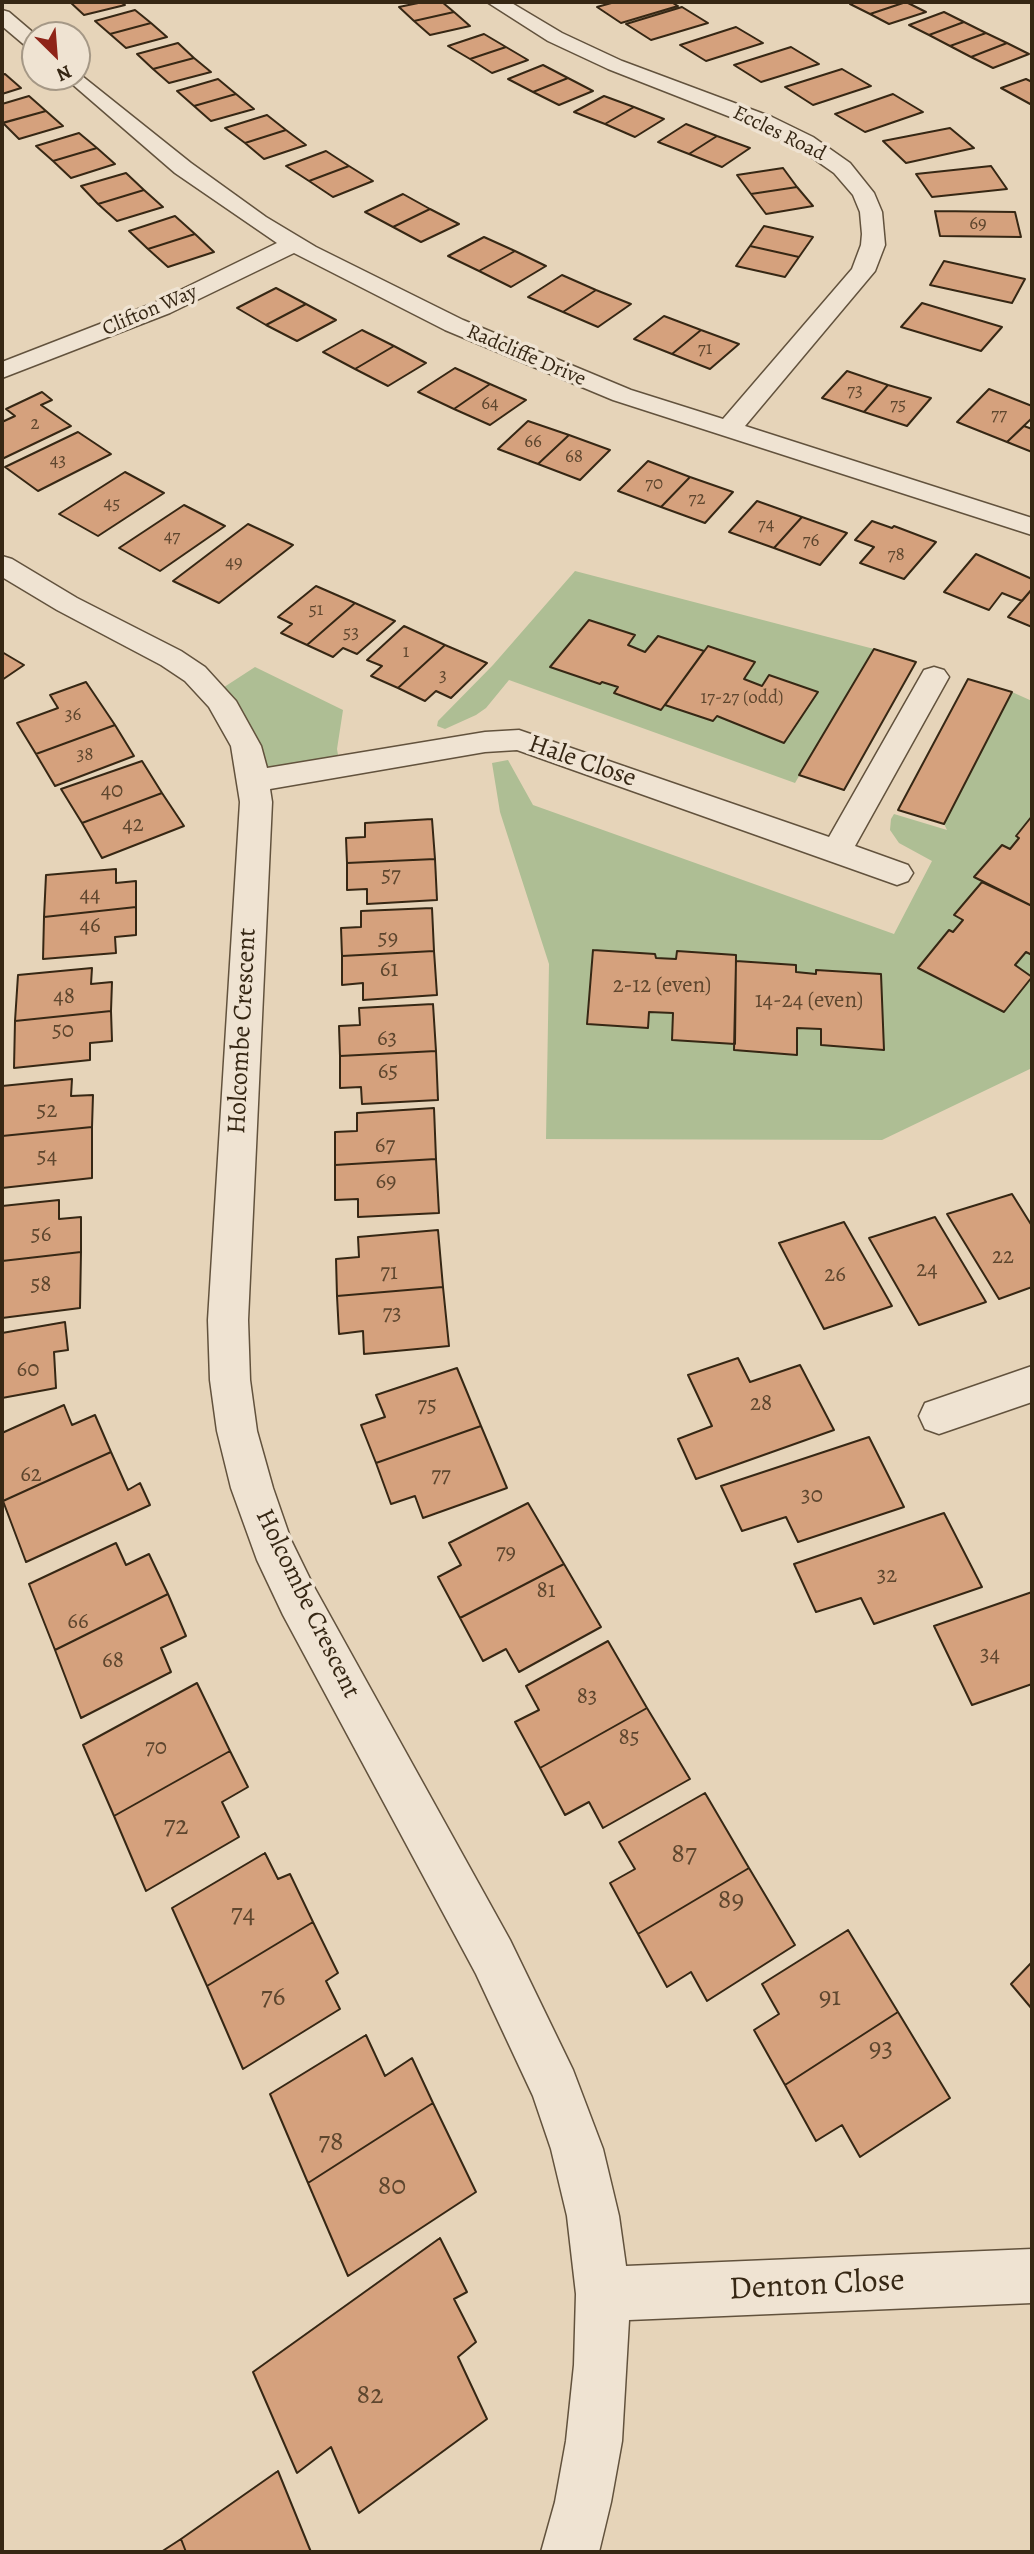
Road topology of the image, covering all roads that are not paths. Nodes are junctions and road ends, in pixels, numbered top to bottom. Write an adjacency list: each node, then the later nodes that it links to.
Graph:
1 (501, 2): 7 (street, Eccles Road)
2 (2, 16): 3 (street)
3 (21, 32)
4 (91, 91): 5 (street, Radcliffe Drive)
5 (294, 244): 6 (street, Clifton Way); 7 (street, Radcliffe Drive)
6 (2, 371)
7 (728, 430): 8 (street, Radcliffe Drive)
8 (1032, 527)
9 (2, 565): 11 (street, Holcombe Crescent)
10 (934, 677): 12 (street)
11 (255, 781): 12 (street, Hale Close); 17 (street, Holcombe Crescent)
12 (836, 852): 13 (street, Hale Close)
13 (897, 873)
14 (1032, 1384): 15 (street)
15 (939, 1416)
16 (1032, 2276): 17 (street, Denton Close)
17 (603, 2294): 18 (street, Holcombe Crescent)
18 (569, 2552)

